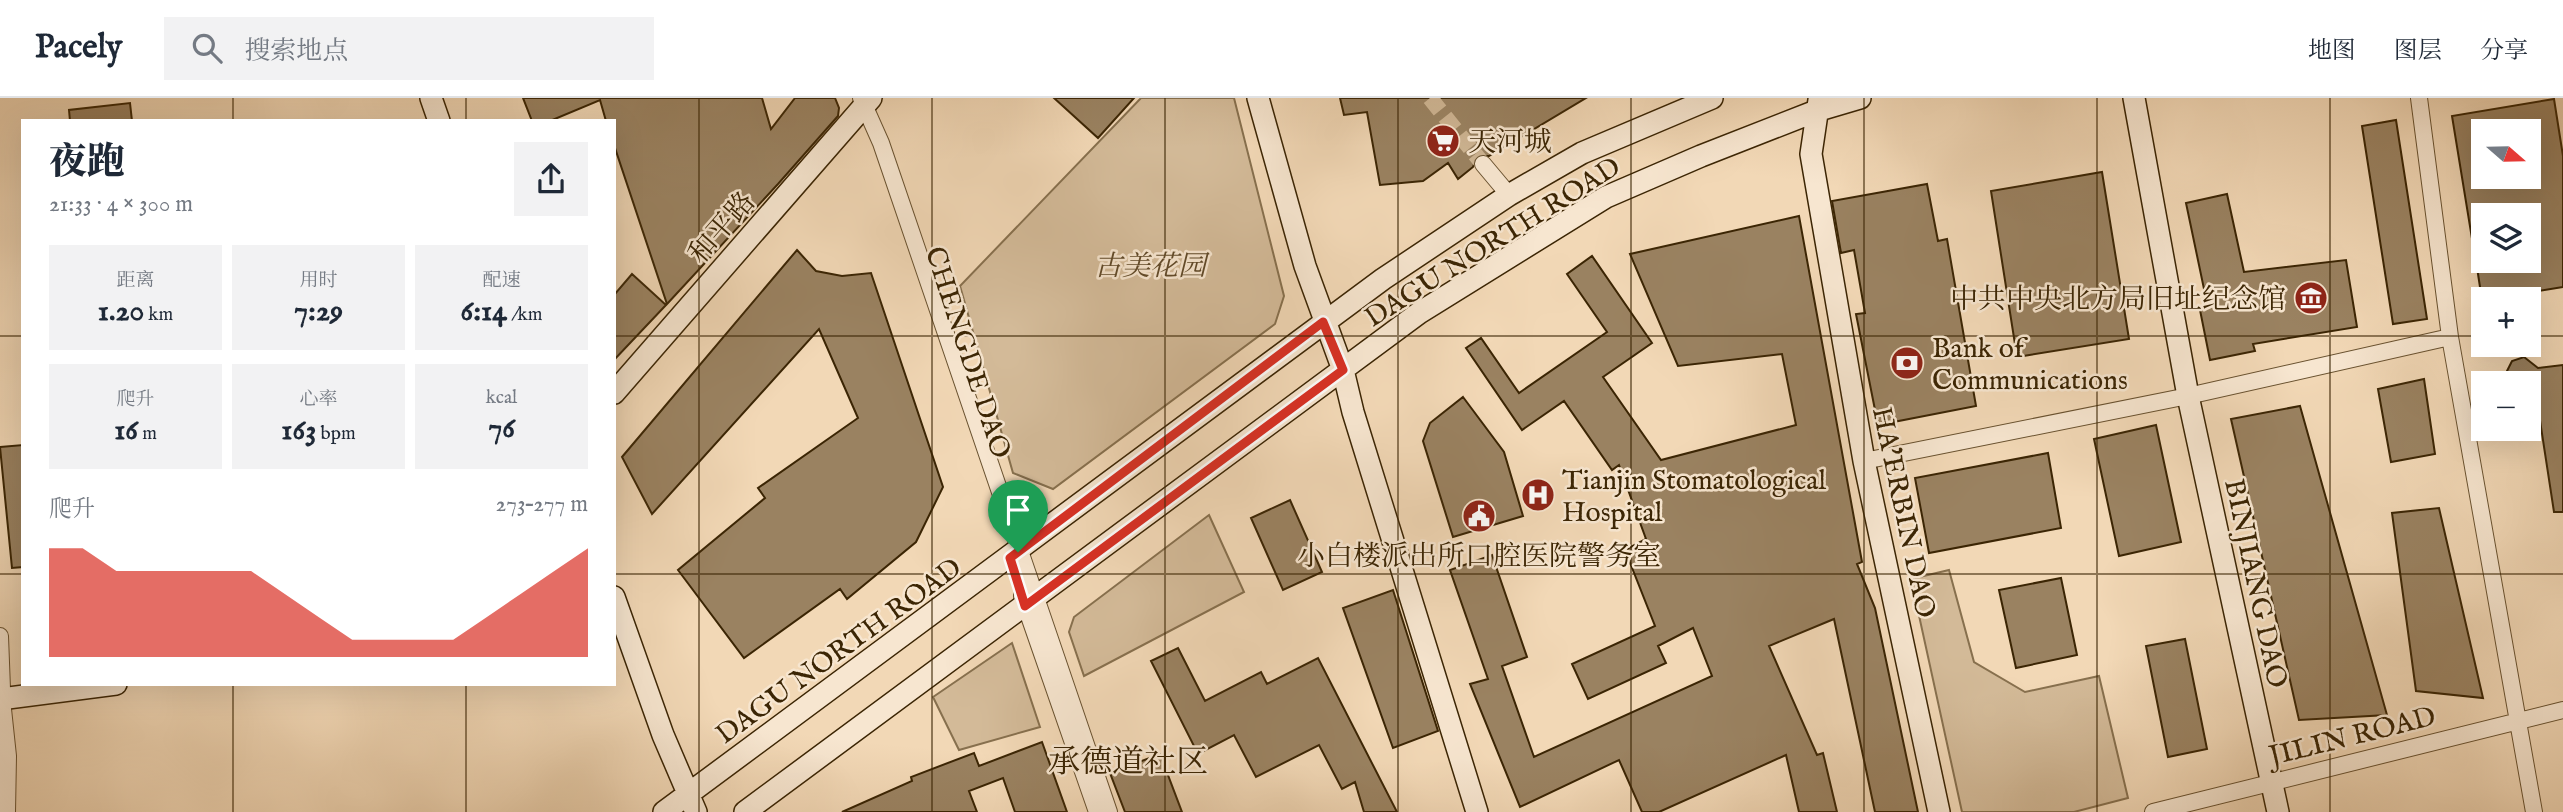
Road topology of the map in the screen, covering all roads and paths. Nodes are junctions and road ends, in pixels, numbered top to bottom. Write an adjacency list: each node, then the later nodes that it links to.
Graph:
1 (431, 98): 9 (main road)
2 (1258, 98): 12 (main road)
3 (1712, 98): 11 (main road, DAGU NORTH ROAD)
4 (1860, 98): 8 (main road, DAGU NORTH ROAD)
5 (2134, 98): 16 (main road, BINJIANG DAO)
6 (2419, 98): 13 (street)
7 (865, 101): 15 (main road, 和平路); 18 (street, CHENGDE DAO)
8 (1818, 105): 14 (main road, DAGU NORTH ROAD); 17 (main road, HA'ERBIN DAO)
9 (438, 119)
10 (1483, 164): 11 (street)
11 (1509, 195): 12 (main road, DAGU NORTH ROAD)
12 (1323, 322): 14 (main road); 18 (main road, DAGU NORTH ROAD)
13 (2450, 337): 16 (street); 25 (street)
14 (1343, 370): 19 (main road, DAGU NORTH ROAD); 33 (main road)
15 (616, 391)
16 (2188, 396): 17 (street); 26 (main road, BINJIANG DAO)
17 (1864, 461): 34 (main road, HA'ERBIN DAO)
18 (1014, 555): 19 (street, CHENGDE DAO); 27 (main road, DAGU NORTH ROAD)
19 (1030, 602): 30 (main road, DAGU NORTH ROAD); 31 (street); 32 (street)
20 (616, 603): 27 (main road)
21 (0, 636): 23 (street)
22 (91, 686): 23 (main road)
23 (1, 693): 28 (street)
24 (2563, 710): 25 (street, JILIN ROAD)
25 (2517, 721): 26 (street, JILIN ROAD); 37 (street)
26 (2272, 782): 35 (street, JILIN ROAD); 36 (main road, BINJIANG DAO)
27 (692, 803): 29 (main road, DAGU NORTH ROAD)
28 (7, 812)
29 (664, 812)
30 (745, 812)
31 (1097, 812)
32 (1109, 812)
33 (1477, 812)
34 (1939, 812)
35 (2153, 812)
36 (2278, 812)
37 (2534, 812)

